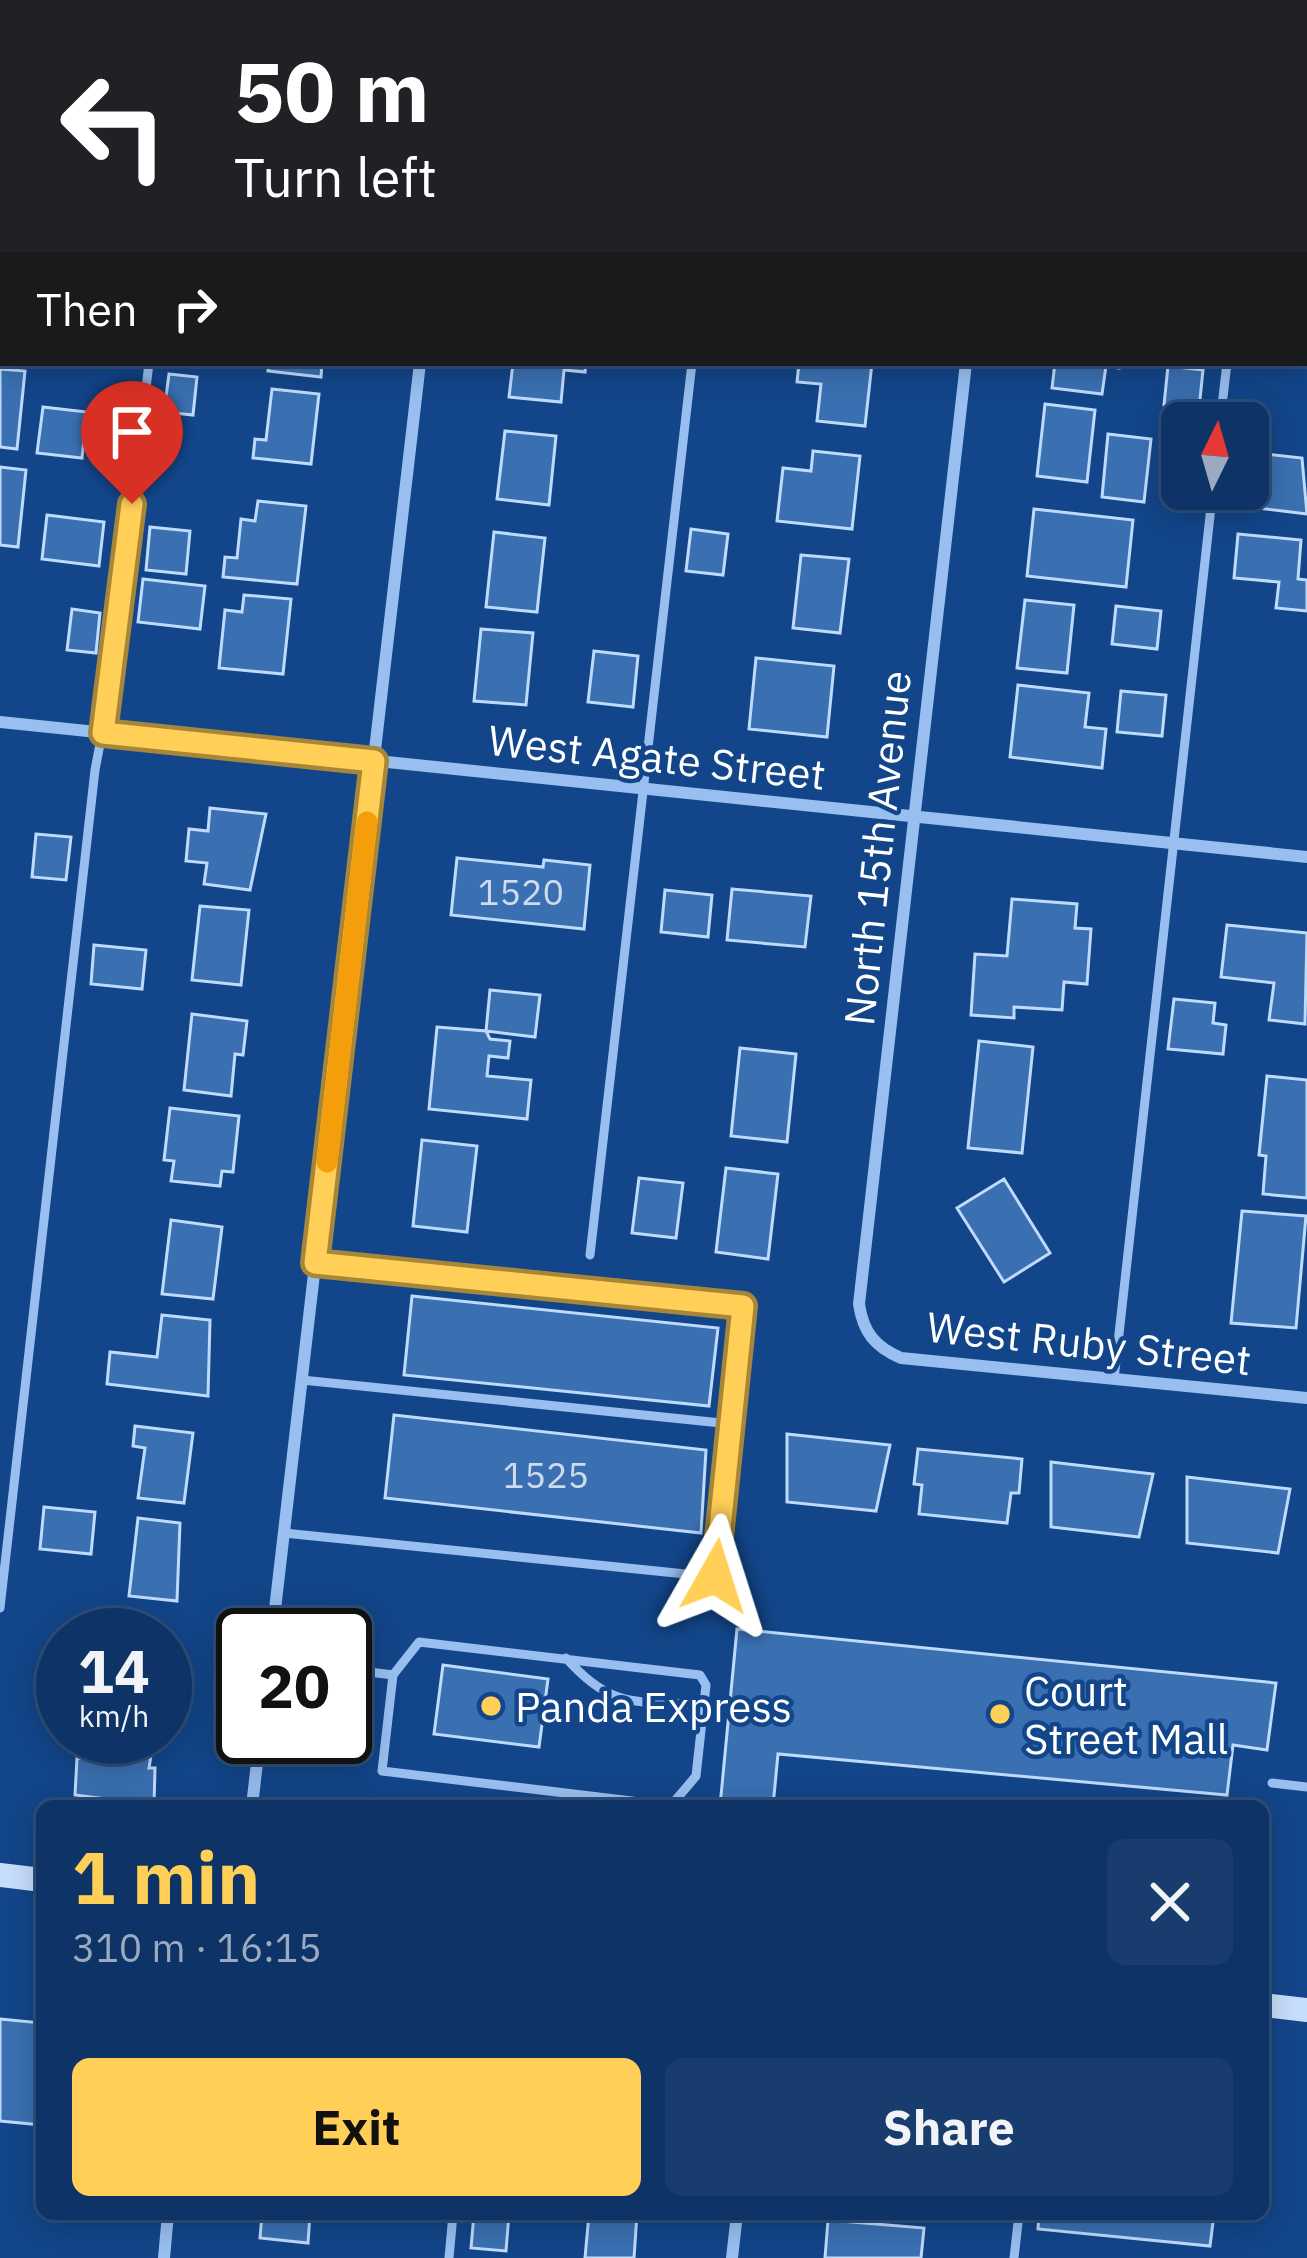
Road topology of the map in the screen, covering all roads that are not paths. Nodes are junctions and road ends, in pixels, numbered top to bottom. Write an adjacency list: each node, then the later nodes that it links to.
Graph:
1 (149, 366): 9 (lane)
2 (421, 366): 10 (street)
3 (692, 366): 11 (lane)
4 (965, 366): 12 (street, North 15th Avenue)
5 (1227, 366): 6 (lane)
6 (1222, 402)
7 (1211, 510): 13 (lane)
8 (0, 722): 9 (street, West Agate Street)
9 (103, 733): 10 (street, West Agate Street); 23 (lane)
10 (374, 761): 11 (street, West Agate Street); 16 (street)
11 (642, 788): 12 (street, West Agate Street); 15 (lane)
12 (914, 816): 13 (street, West Agate Street); 17 (street, North 15th Avenue)
13 (1173, 843): 14 (street, West Agate Street); 18 (lane)
14 (1307, 857)
15 (590, 1255)
16 (315, 1263): 19 (street); 21 (lane)
17 (871, 1338): 18 (street, West Ruby Street)
18 (1114, 1379): 20 (street, West Ruby Street)
19 (302, 1380): 21 (lane); 22 (street)
20 (1307, 1398)
21 (731, 1424): 22 (lane)
22 (284, 1533): 24 (street)
23 (0, 1608)
24 (275, 1608)
25 (566, 1658): 27 (lane); 28 (lane); 28 (lane)
26 (372, 1672): 27 (lane)
27 (393, 1675): 33 (lane)
28 (704, 1705): 34 (lane)
29 (257, 1764): 32 (street)
30 (1272, 1783): 31 (lane)
31 (1307, 1787)
32 (253, 1800)
33 (639, 1800)
34 (677, 1800)
35 (0, 1875): 36 (main road)
36 (36, 1879)
37 (1269, 2007): 38 (main road)
38 (1307, 2010)
39 (167, 2220): 43 (street)
40 (452, 2220): 44 (lane)
41 (736, 2220): 45 (street)
42 (1017, 2220): 46 (lane)
43 (164, 2258)
44 (449, 2258)
45 (733, 2258)
46 (1014, 2258)

